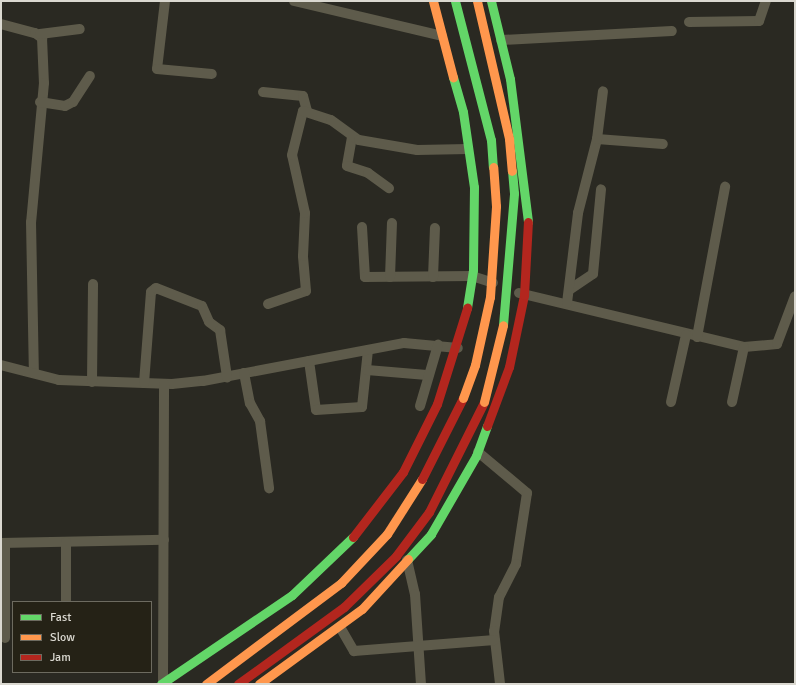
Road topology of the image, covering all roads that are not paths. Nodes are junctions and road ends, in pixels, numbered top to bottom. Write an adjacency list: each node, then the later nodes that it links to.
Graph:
1 (165, 1): 15 (street)
2 (294, 1): 13 (street)
3 (433, 1): 13 (main road)
4 (455, 1): 71 (main road, bridge)
5 (477, 1): 72 (main road, bridge)
6 (491, 1): 14 (main road)
7 (766, 1): 8 (street)
8 (689, 22)
9 (1, 24): 12 (street)
10 (80, 29): 12 (street)
11 (672, 30): 14 (street)
12 (40, 34): 19 (street)
13 (442, 36): 24 (main road)
14 (501, 40): 37 (main road)
15 (212, 74)
16 (90, 76): 19 (street)
17 (603, 91): 22 (street)
18 (263, 92): 20 (street)
19 (40, 102): 49 (street)
20 (307, 111): 21 (street); 39 (street)
21 (352, 137): 24 (street); 26 (street)
22 (597, 139): 23 (street); 35 (street)
23 (663, 144)
24 (468, 149): 33 (main road)
25 (725, 187): 41 (street)
26 (389, 188)
27 (600, 190): 35 (street)
28 (392, 223): 31 (street)
29 (362, 228): 31 (street)
30 (435, 228): 32 (street)
31 (390, 277): 32 (street)
32 (433, 277): 33 (street)
33 (471, 280): 37 (street); 44 (main road)
34 (93, 284): 53 (street)
35 (569, 290): 38 (street)
36 (795, 296): 43 (street)
37 (524, 299): 38 (street); 59 (main road)
38 (568, 303): 40 (street)
39 (268, 304)
40 (686, 335): 41 (street); 56 (street)
41 (697, 337): 43 (street)
42 (438, 345): 44 (street); 45 (street); 51 (street)
43 (744, 346): 57 (street)
44 (458, 348): 70 (main road)
45 (368, 350): 46 (street); 48 (street)
46 (309, 361): 48 (street); 50 (street)
47 (1, 364): 49 (street)
48 (367, 370): 51 (street)
49 (34, 373): 53 (street)
50 (244, 373): 52 (street); 60 (street)
51 (427, 375): 58 (street)
52 (227, 377): 54 (street); 55 (street)
53 (92, 382): 54 (street)
54 (144, 383): 55 (street)
55 (164, 384): 61 (street)
56 (671, 402)
57 (732, 402)
58 (420, 406)
59 (478, 452): 64 (main road); 68 (street)
60 (269, 488)
61 (164, 540): 62 (street); 70 (street)
62 (66, 542): 63 (street); 65 (street)
63 (3, 543): 67 (street)
64 (407, 560): 66 (main road); 69 (street)
65 (66, 601)
66 (340, 627): 69 (street); 73 (main road)
67 (5, 638)
68 (495, 640): 69 (street); 75 (street)
69 (419, 646): 74 (street)
70 (162, 683)
71 (206, 684)
72 (238, 684)
73 (259, 684)
74 (421, 684)
75 (500, 684)

